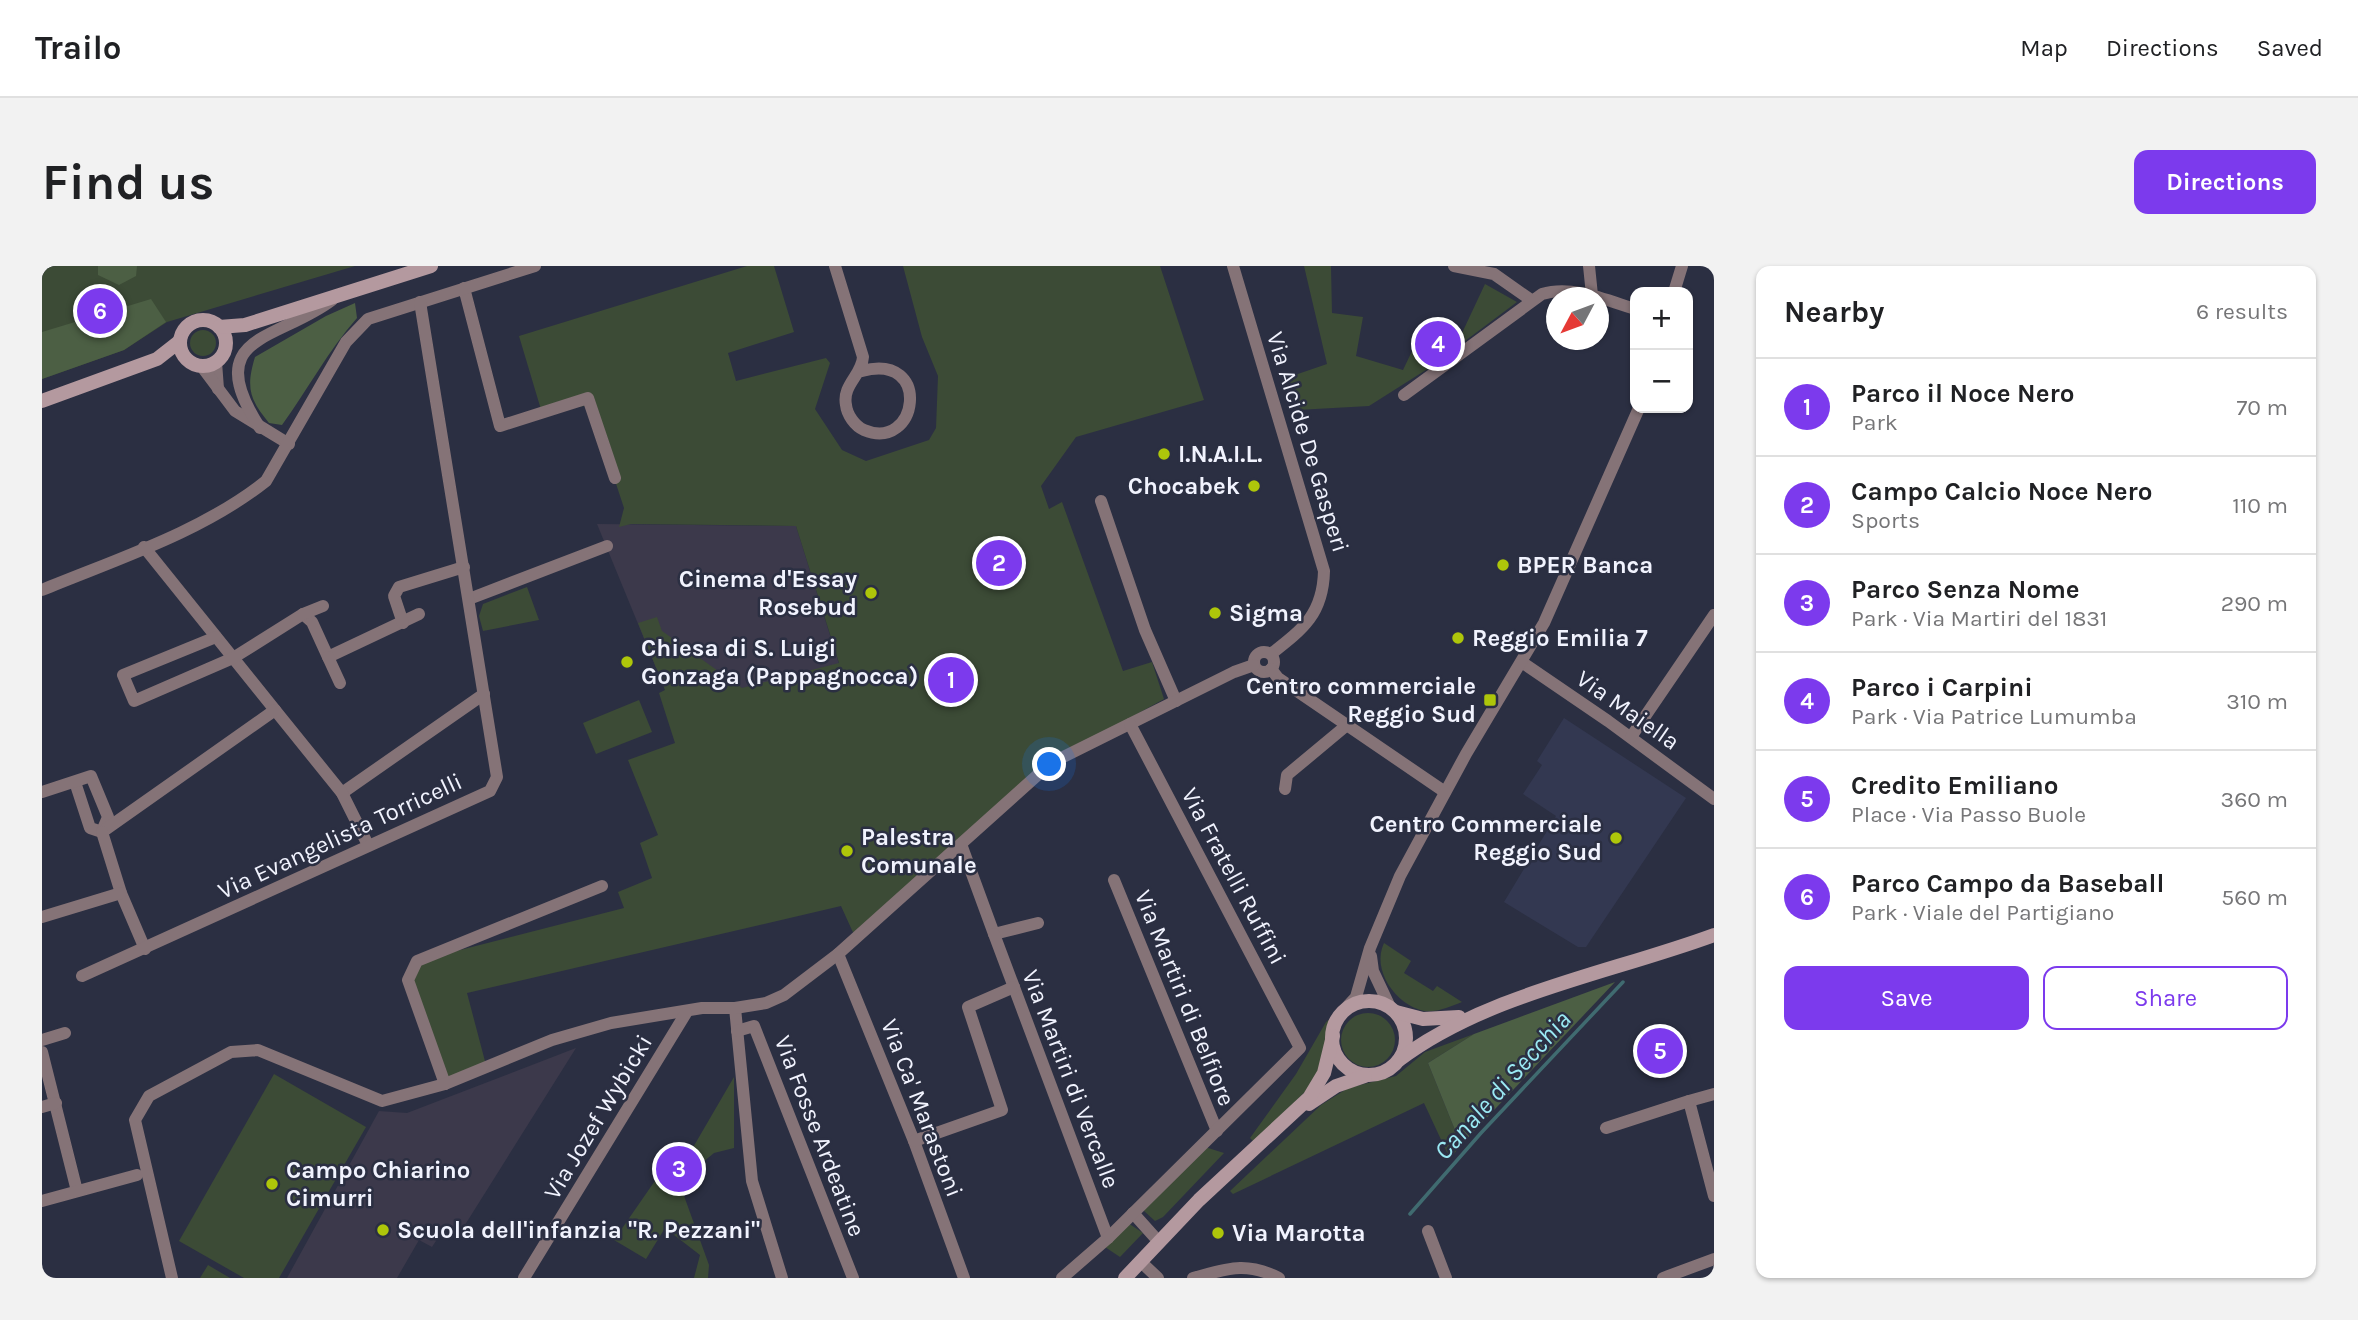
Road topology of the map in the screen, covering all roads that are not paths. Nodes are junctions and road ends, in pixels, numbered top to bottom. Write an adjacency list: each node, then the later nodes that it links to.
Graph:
1 (431, 266): 11 (street)
2 (535, 266): 10 (street)
3 (835, 266): 24 (street)
4 (1233, 266): 43 (street, Via Alcide De Gasperi)
5 (1454, 266): 13 (street)
6 (1589, 266): 8 (street)
7 (1682, 266): 9 (street)
8 (1591, 287)
9 (1676, 287)
10 (464, 288): 15 (street); 30 (street)
11 (339, 295): 17 (street); 28 (street)
12 (1546, 295): 13 (street)
13 (1531, 300): 25 (street)
14 (1609, 301): 16 (street)
15 (420, 302): 29 (street); 34 (street, Via Evangelista Torricelli)
16 (1630, 307)
17 (245, 325): 18 (street); 20 (street)
18 (219, 327): 19 (street); 20 (street)
19 (180, 341): 21 (street); 22 (street)
20 (226, 341): 23 (street)
21 (157, 359): 22 (street); 26 (street)
22 (185, 359): 23 (street)
23 (209, 365): 28 (street)
24 (862, 371): 24 (street)
25 (1404, 395)
26 (42, 401)
27 (1637, 413): 46 (street)
28 (260, 428): 29 (street)
29 (289, 444): 33 (street)
30 (615, 478)
31 (1101, 501): 51 (street)
32 (607, 546): 36 (street)
33 (144, 547): 35 (street); 42 (street)
34 (464, 567): 36 (street, Via Evangelista Torricelli); 41 (street)
35 (42, 590)
36 (469, 599): 50 (street, Via Evangelista Torricelli)
37 (323, 606): 38 (street)
38 (303, 614): 44 (street); 45 (street)
39 (419, 614): 41 (street)
40 (1714, 615): 55 (street)
41 (403, 623): 44 (street)
42 (216, 637): 45 (street); 45 (street)
43 (1271, 654): 47 (street); 48 (street)
44 (328, 657): 49 (street)
45 (233, 658): 52 (street)
46 (1523, 663): 55 (street, Via Maiella); 59 (street)
47 (1254, 665): 48 (street); 51 (street)
48 (1271, 669): 54 (street)
49 (340, 683)
50 (484, 694): 60 (street); 64 (street, Via Evangelista Torricelli)
51 (1176, 701): 53 (street)
52 (275, 710): 60 (street); 62 (street)
53 (1130, 724): 63 (street); 96 (street, Via Fratelli Ruffini)
54 (1347, 725): 57 (street); 59 (street)
55 (1631, 737): 61 (street, Via Maiella)
56 (75, 782): 58 (street); 62 (street); 62 (street)
57 (1285, 789)
58 (42, 792)
59 (1445, 792): 72 (street)
60 (342, 793): 64 (street)
61 (1712, 795)
62 (102, 832): 67 (street)
63 (961, 844): 70 (street, Via Martiri di Vercalle); 74 (street)
64 (368, 845): 73 (street, Via Evangelista Torricelli)
65 (1114, 880): 96 (street, Via Martiri di Belfiore)
66 (602, 886): 89 (street)
67 (121, 893): 68 (street); 73 (street)
68 (42, 916)
69 (1038, 923): 70 (street)
70 (994, 934): 76 (street, Via Martiri di Vercalle)
71 (1714, 935): 81 (street)
72 (1370, 948): 78 (street); 79 (street)
73 (145, 949): 75 (street, Via Evangelista Torricelli)
74 (838, 954): 77 (street); 97 (street, Via Ca' Marastoni)
75 (82, 976)
76 (1014, 987): 97 (street); 104 (street, Via Martiri di Vercalle)
77 (735, 1008): 80 (street); 82 (street)
78 (1344, 1010): 79 (street); 84 (street)
79 (1393, 1010): 81 (street); 87 (street)
80 (686, 1013): 89 (street); 110 (street, Via Jozef Wybicki)
81 (1474, 1015): 87 (street)
82 (737, 1031): 111 (street); 112 (street, Via Fosse Ardeatine)
83 (65, 1033): 85 (street)
84 (1333, 1036): 88 (street); 94 (street)
85 (42, 1040)
86 (42, 1052): 92 (street)
87 (1399, 1060): 88 (street)
88 (1370, 1076): 94 (street)
89 (445, 1084): 109 (street)
90 (1714, 1094): 91 (street)
91 (1689, 1101): 95 (street); 100 (street)
92 (55, 1103): 93 (street); 99 (street)
93 (42, 1107)
94 (1293, 1114): 105 (street)
95 (1606, 1128)
96 (1217, 1131): 102 (street)
97 (914, 1142): 113 (street, Via Ca' Marastoni)
98 (137, 1175): 99 (street)
99 (78, 1191): 101 (street)
100 (1714, 1196)
101 (42, 1201)
102 (1133, 1213): 104 (street); 105 (street)
103 (1428, 1231): 119 (street)
104 (1108, 1238): 114 (street)
105 (1159, 1242): 107 (street)
106 (1714, 1259): 120 (street)
107 (1140, 1261): 115 (street); 116 (street)
108 (1209, 1276): 117 (street); 118 (street)
109 (171, 1278)
110 (524, 1278)
111 (782, 1278)
112 (853, 1278)
113 (964, 1278)
114 (1062, 1278)
115 (1125, 1278)
116 (1158, 1278)
117 (1193, 1278)
118 (1279, 1278)
119 (1446, 1278)
120 (1663, 1278)

